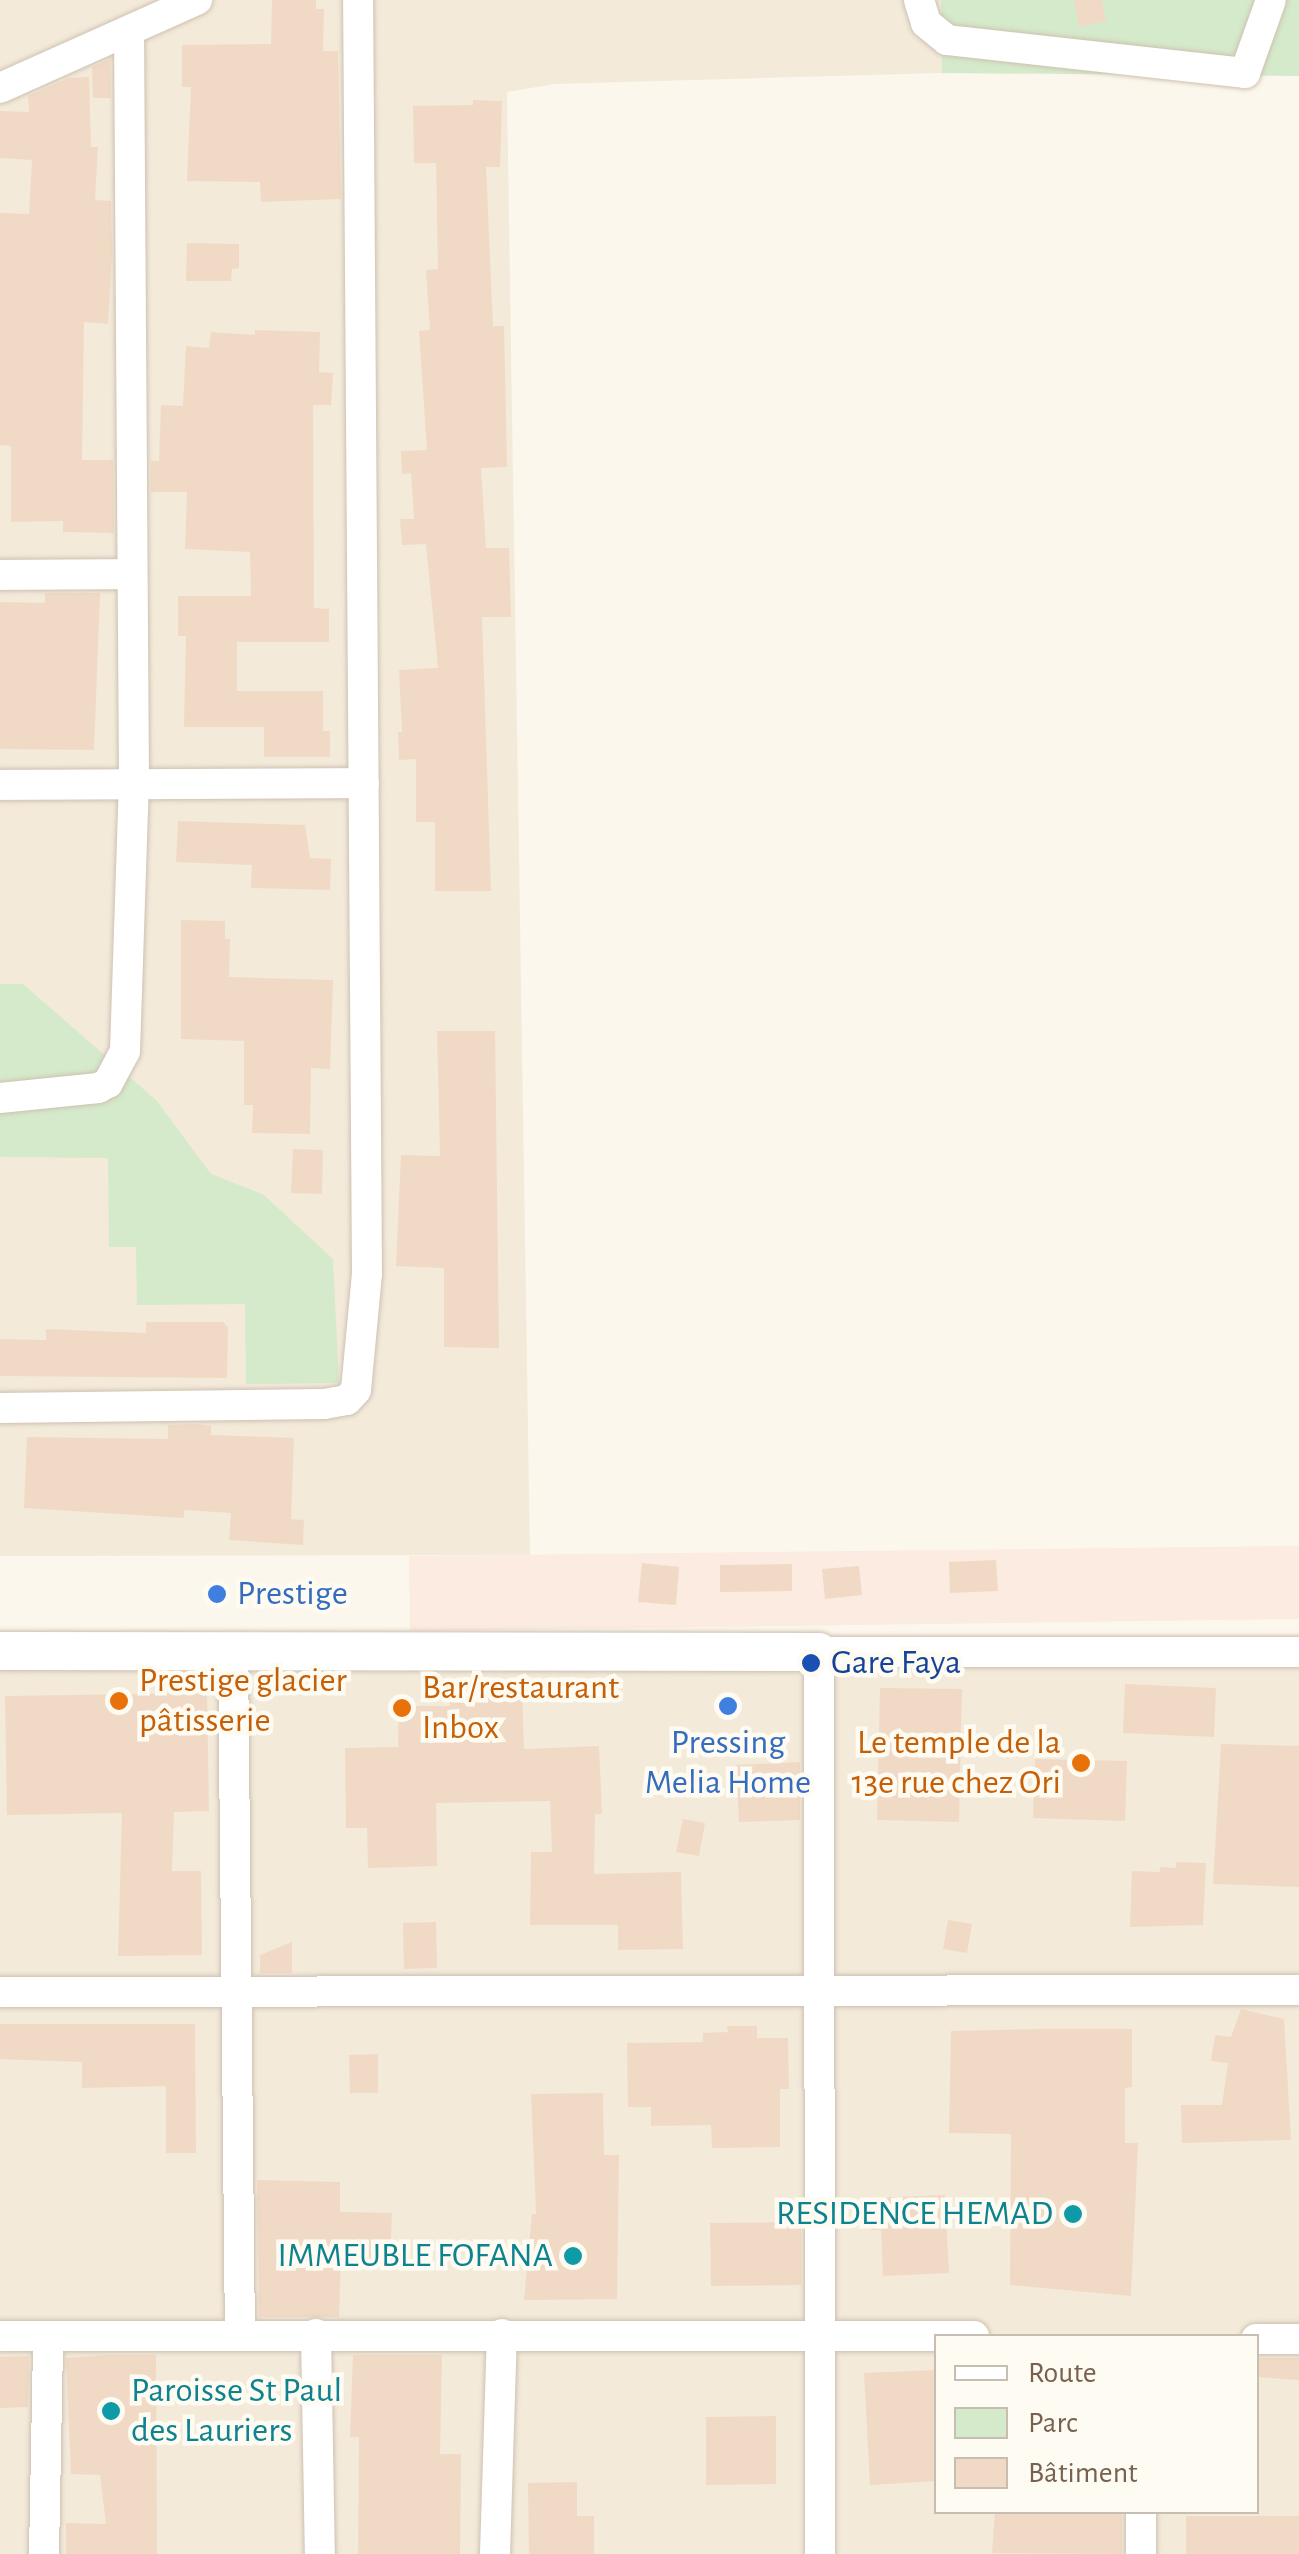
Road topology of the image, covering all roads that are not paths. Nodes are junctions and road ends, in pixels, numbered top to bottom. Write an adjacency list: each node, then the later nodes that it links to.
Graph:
1 (198, 0): 5 (street)
2 (358, 0): 10 (street)
3 (918, 0): 4 (street)
4 (1271, 0)
5 (129, 31): 6 (street); 8 (street)
6 (0, 88)
7 (0, 574): 8 (street)
8 (132, 574): 9 (street)
9 (134, 782): 10 (street); 11 (street); 12 (street)
10 (364, 783): 13 (street)
11 (0, 785)
12 (0, 1098)
13 (0, 1408)
14 (233, 1650): 15 (street); 16 (street); 21 (street)
15 (0, 1651)
16 (818, 1652): 17 (street); 19 (street)
17 (1299, 1652)
18 (1299, 1990): 19 (street)
19 (820, 1991): 21 (street); 24 (street)
20 (0, 1992): 21 (street)
21 (237, 1994): 27 (street)
22 (316, 2334): 23 (street); 27 (street); 33 (street)
23 (502, 2334): 24 (street); 34 (street)
24 (817, 2335): 28 (street); 35 (street)
25 (0, 2336): 26 (street)
26 (48, 2336): 27 (street); 32 (street)
27 (240, 2336)
28 (934, 2336)
29 (1259, 2339): 30 (street)
30 (1299, 2339)
31 (1142, 2514): 36 (street)
32 (44, 2554)
33 (320, 2554)
34 (495, 2554)
35 (820, 2554)
36 (1141, 2554)

